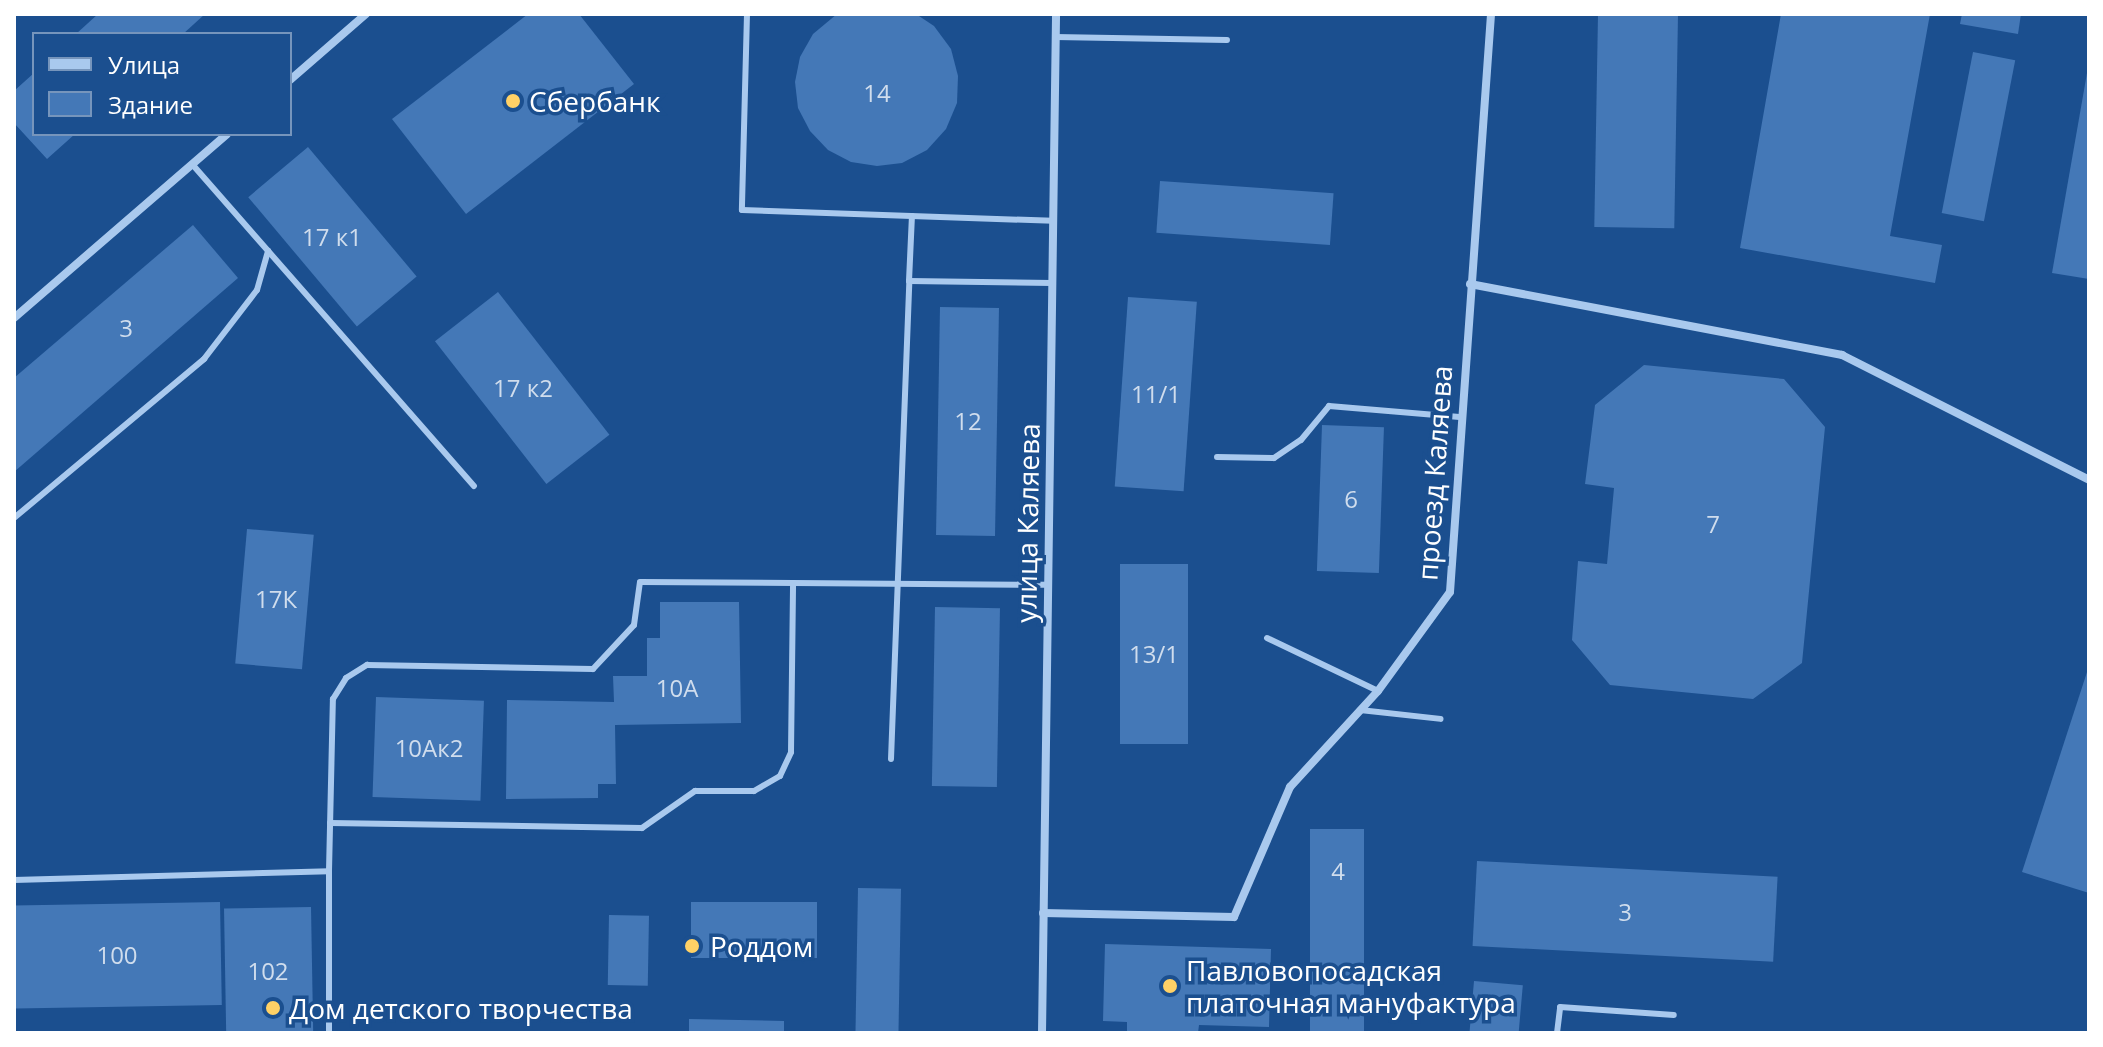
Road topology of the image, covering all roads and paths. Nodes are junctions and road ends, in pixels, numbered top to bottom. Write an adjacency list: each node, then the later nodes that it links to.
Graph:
1 (366, 14): 7 (street)
2 (747, 14): 10 (lane)
3 (1056, 14): 5 (street, улица Каляева)
4 (1491, 14): 15 (street, проезд Каляева)
5 (1055, 37): 6 (lane); 11 (street, улица Каляева)
6 (1227, 40)
7 (292, 78)
8 (225, 136): 9 (street)
9 (192, 164): 12 (lane); 16 (street)
10 (912, 216): 11 (lane); 13 (lane)
11 (1053, 221): 14 (street, улица Каляева)
12 (268, 251): 20 (lane); 21 (lane)
13 (909, 281): 14 (lane); 23 (lane)
14 (1052, 283): 24 (street, улица Каляева)
15 (1470, 284): 17 (street, проезд Каляева); 19 (street)
16 (14, 318)
17 (1460, 417): 18 (lane); 26 (street, проезд Каляева)
18 (1217, 457)
19 (2089, 480)
20 (474, 486)
21 (14, 518)
22 (793, 583): 23 (lane); 30 (lane); 30 (lane)
23 (898, 583): 24 (lane); 29 (lane)
24 (1048, 585): 33 (street, улица Каляева)
25 (1267, 638): 26 (lane)
26 (1378, 691): 27 (street, проезд Каляева)
27 (1360, 710): 28 (lane); 33 (street, проезд Каляева)
28 (1441, 719)
29 (891, 759)
30 (330, 823): 31 (lane)
31 (329, 871): 32 (lane); 35 (lane)
32 (14, 880)
33 (1043, 913): 36 (street, улица Каляева)
34 (1674, 1015): 37 (lane)
35 (329, 1033)
36 (1042, 1033)
37 (1557, 1033)

